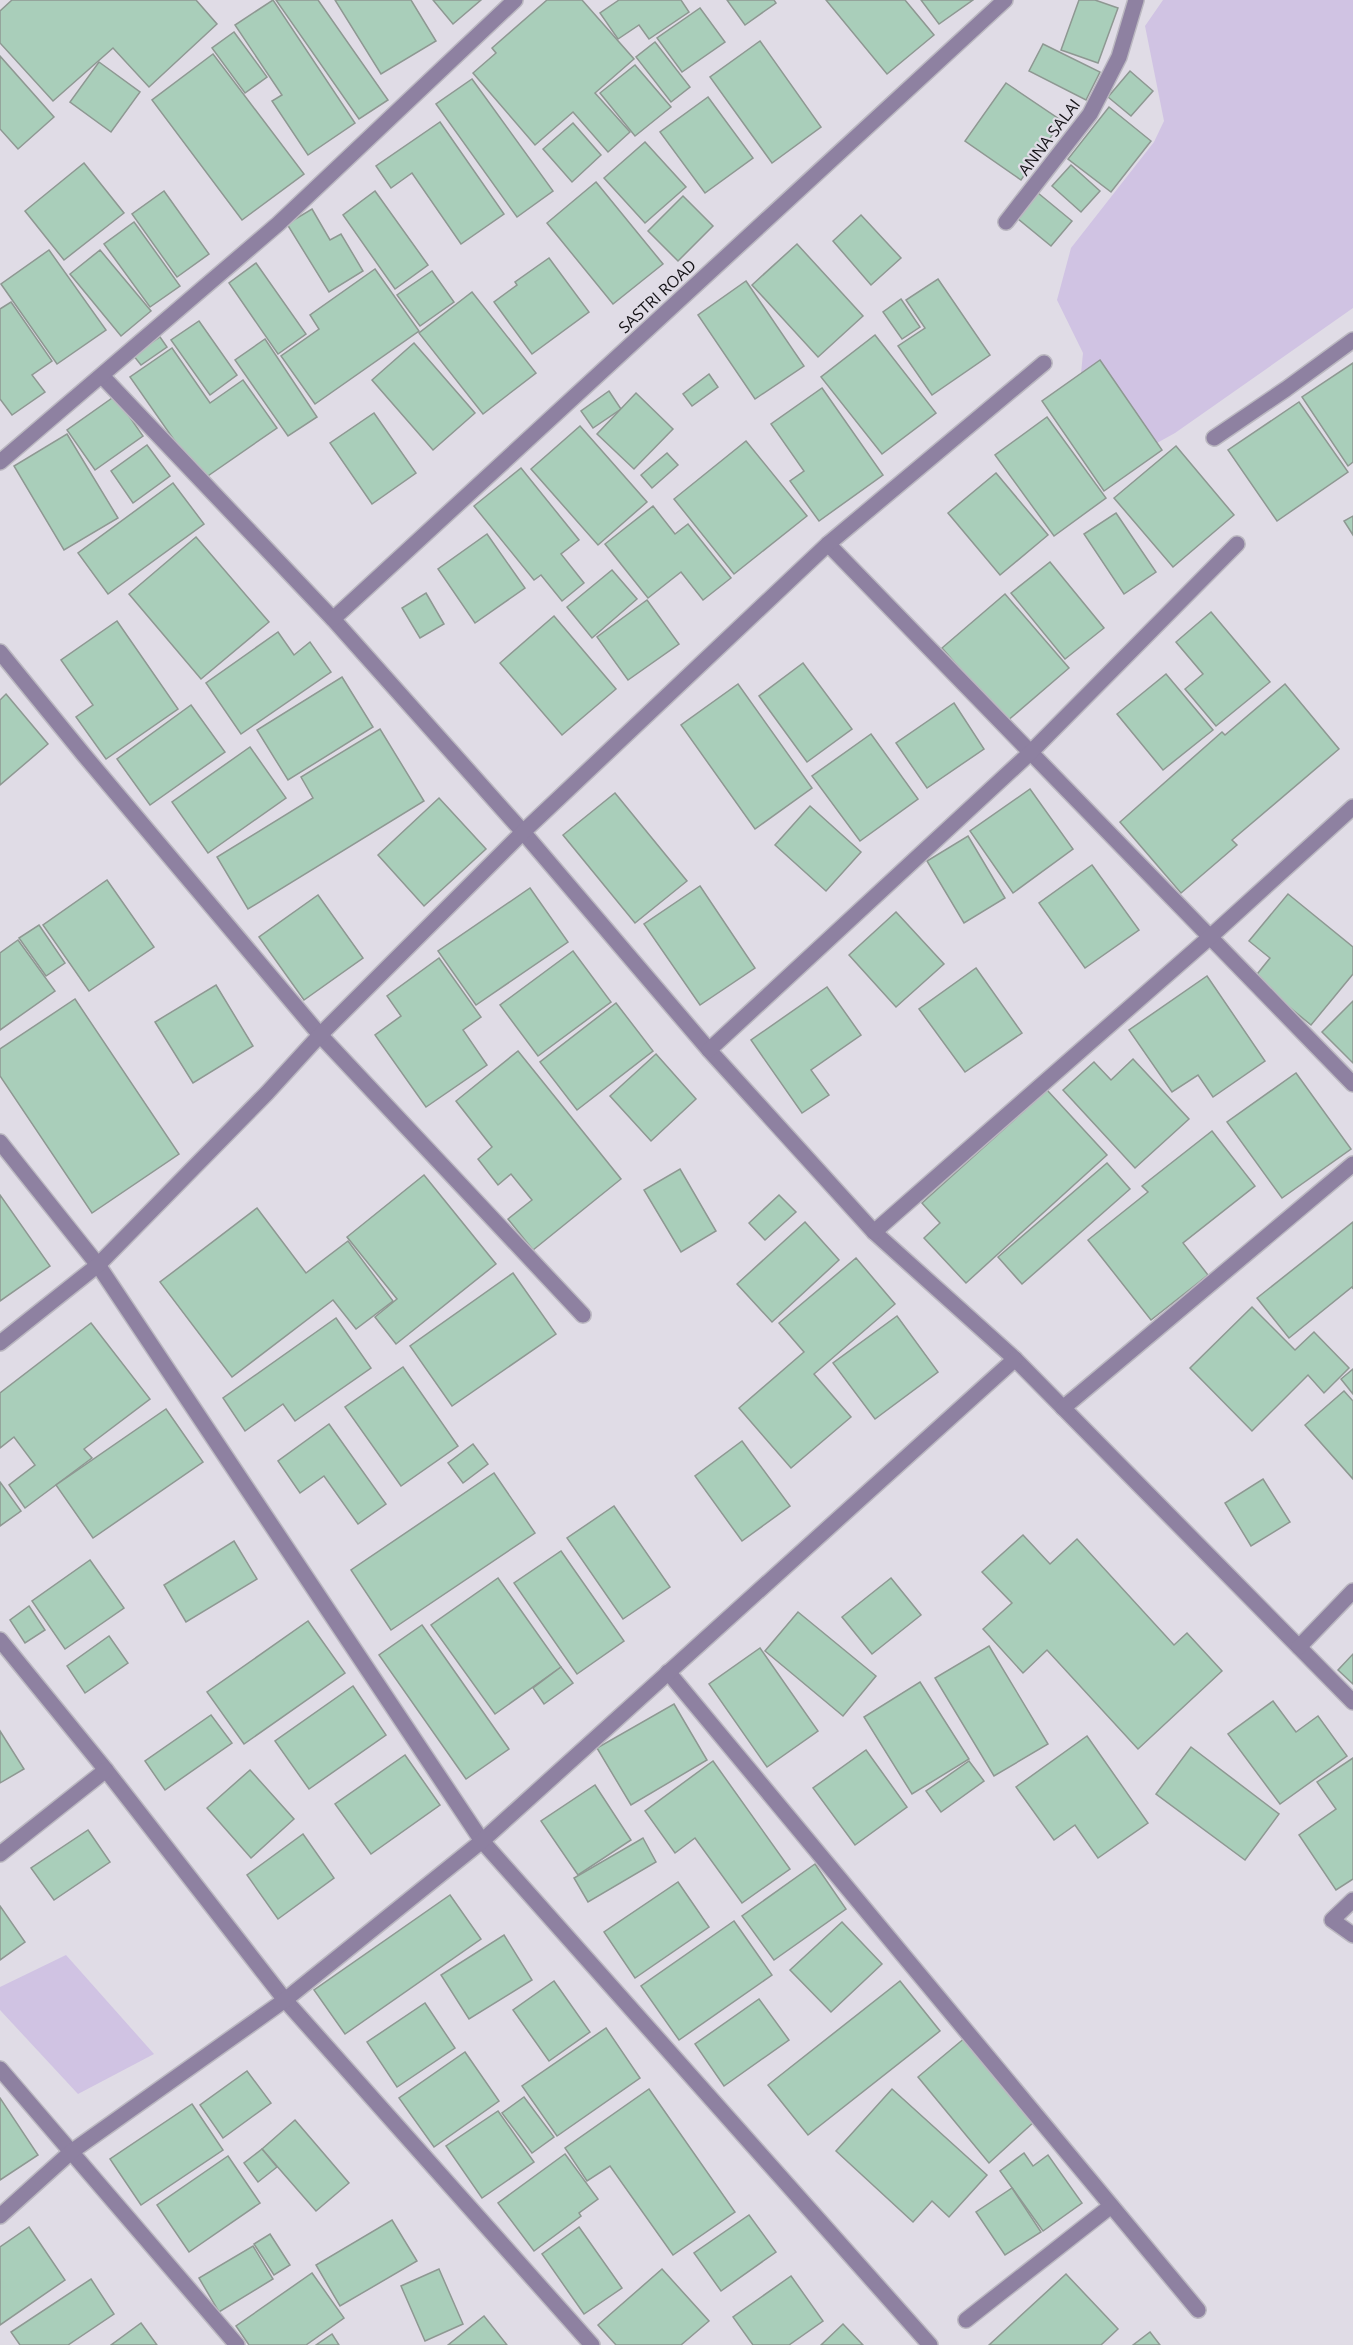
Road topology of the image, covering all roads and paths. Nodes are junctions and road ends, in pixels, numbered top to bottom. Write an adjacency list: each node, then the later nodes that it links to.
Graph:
1 (515, 0): 7 (street)
2 (1005, 0): 12 (street, SASTRI ROAD)
3 (1136, 0): 4 (street, ANNA SALAI)
4 (1006, 222)
5 (1353, 340): 8 (street)
6 (1044, 363): 10 (street)
7 (102, 376): 9 (street); 12 (street)
8 (1214, 438)
9 (0, 462)
10 (828, 544): 14 (street); 16 (street)
11 (1237, 544): 14 (street)
12 (333, 619): 16 (street)
13 (0, 652): 18 (street)
14 (1030, 753): 17 (street); 19 (street)
15 (1353, 807): 17 (street)
16 (524, 832): 18 (street); 19 (street)
17 (1210, 937): 20 (street); 23 (street)
18 (320, 1035): 24 (street); 25 (street)
19 (709, 1050): 23 (street)
20 (1353, 1084)
21 (0, 1142): 24 (street)
22 (1353, 1164): 28 (street)
23 (874, 1232): 27 (street)
24 (98, 1265): 26 (street); 35 (street)
25 (583, 1315)
26 (0, 1343)
27 (1015, 1359): 28 (street); 32 (street)
28 (1063, 1408): 31 (street)
29 (1353, 1591): 31 (street)
30 (0, 1640): 34 (street)
31 (1299, 1647): 33 (street)
32 (668, 1672): 35 (street); 42 (street)
33 (1353, 1702)
34 (106, 1770): 36 (street); 39 (street)
35 (482, 1841): 39 (street); 48 (street)
36 (0, 1854)
37 (1353, 1900): 38 (street)
38 (1353, 1935)
39 (285, 2000): 41 (street); 47 (street)
40 (0, 2069): 41 (street)
41 (71, 2152): 43 (street); 46 (street)
42 (1111, 2206): 44 (street); 45 (street)
43 (0, 2216)
44 (1198, 2310)
45 (966, 2320)
46 (237, 2345)
47 (592, 2345)
48 (930, 2345)

